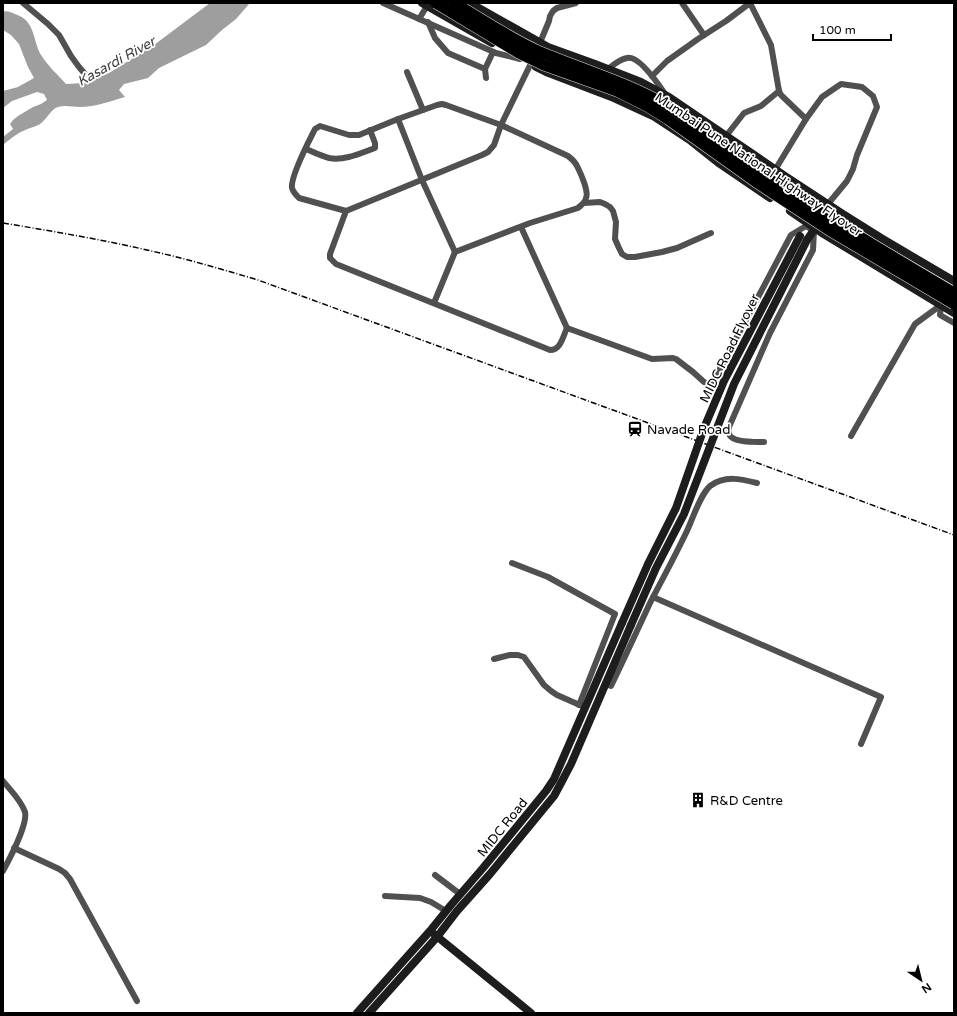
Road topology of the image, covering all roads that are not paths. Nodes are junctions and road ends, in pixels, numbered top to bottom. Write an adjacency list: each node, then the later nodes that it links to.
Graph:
1 (23, 3): 21 (street)
2 (383, 3): 11 (street)
3 (454, 3): 45 (highway, Mumbai Pune National Highway Flyover, bridge)
4 (470, 3): 14 (main road)
5 (552, 3): 10 (street)
6 (576, 3): 10 (street)
7 (682, 3): 13 (street)
8 (750, 3): 13 (street); 24 (street)
9 (429, 4): 11 (street); 16 (main road); 47 (highway, Mumbai Pune National Highway Flyover, bridge)
10 (557, 8): 14 (street)
11 (419, 19): 12 (street)
12 (428, 22): 15 (street); 18 (street)
13 (704, 35): 22 (street)
14 (541, 43): 17 (street); 19 (main road)
15 (493, 52): 16 (street); 18 (street)
16 (520, 59): 17 (main road)
17 (530, 64): 29 (street); 38 (main road)
18 (485, 69): 23 (street)
19 (608, 69): 22 (street); 25 (main road)
20 (407, 72): 26 (street)
21 (85, 74)
22 (652, 76): 25 (street)
23 (486, 78)
24 (779, 91): 27 (street); 31 (street)
25 (665, 94): 31 (main road)
26 (423, 110): 28 (street); 29 (street)
27 (806, 118): 33 (street); 36 (street)
28 (398, 119): 30 (street); 34 (street)
29 (501, 125): 34 (street); 35 (street)
30 (370, 130): 32 (street); 32 (street)
31 (726, 136): 33 (main road)
32 (306, 149): 37 (street)
33 (776, 170): 36 (main road)
34 (422, 180): 37 (street); 43 (street)
35 (584, 203): 39 (street); 41 (street)
36 (828, 204): 38 (main road); 40 (main road); 44 (main road)
37 (346, 211): 46 (street)
38 (807, 224): 40 (main road); 42 (main road); 51 (street)
39 (521, 227): 43 (street); 51 (street)
40 (815, 229): 42 (main road); 48 (main road); 53 (street)
41 (711, 232)
42 (804, 238): 57 (main road, MIDC Road Flyover, bridge); 58 (main road, MIDC Road Flyover, bridge)
43 (455, 252): 46 (street)
44 (954, 281)
45 (954, 293)
46 (434, 303): 51 (street)
47 (954, 304)
48 (941, 305): 49 (main road); 50 (street); 52 (street)
49 (954, 313)
50 (954, 323)
51 (567, 328)
52 (851, 436)
53 (764, 442)
54 (757, 483): 56 (street)
55 (512, 563): 61 (street)
56 (654, 597): 60 (street); 63 (street)
57 (621, 625): 58 (main road); 61 (main road, MIDC Road)
58 (630, 628): 60 (main road, MIDC Road)
59 (494, 659): 61 (street)
60 (606, 684): 62 (main road, MIDC Road)
61 (582, 706): 62 (street); 68 (main road, MIDC Road)
62 (594, 711): 72 (main road, MIDC Road)
63 (861, 744)
64 (3, 781): 65 (street)
65 (14, 848): 66 (street); 73 (street)
66 (3, 872)
67 (435, 875): 68 (street)
68 (460, 894): 70 (main road, MIDC Road)
69 (385, 896): 70 (street)
70 (446, 911): 71 (main road, MIDC Road)
71 (430, 931): 72 (main road); 74 (main road, MIDC Road)
72 (437, 937): 75 (main road, MIDC Road); 76 (main road)
73 (137, 1001)
74 (357, 1013)
75 (369, 1013)
76 (531, 1013)

